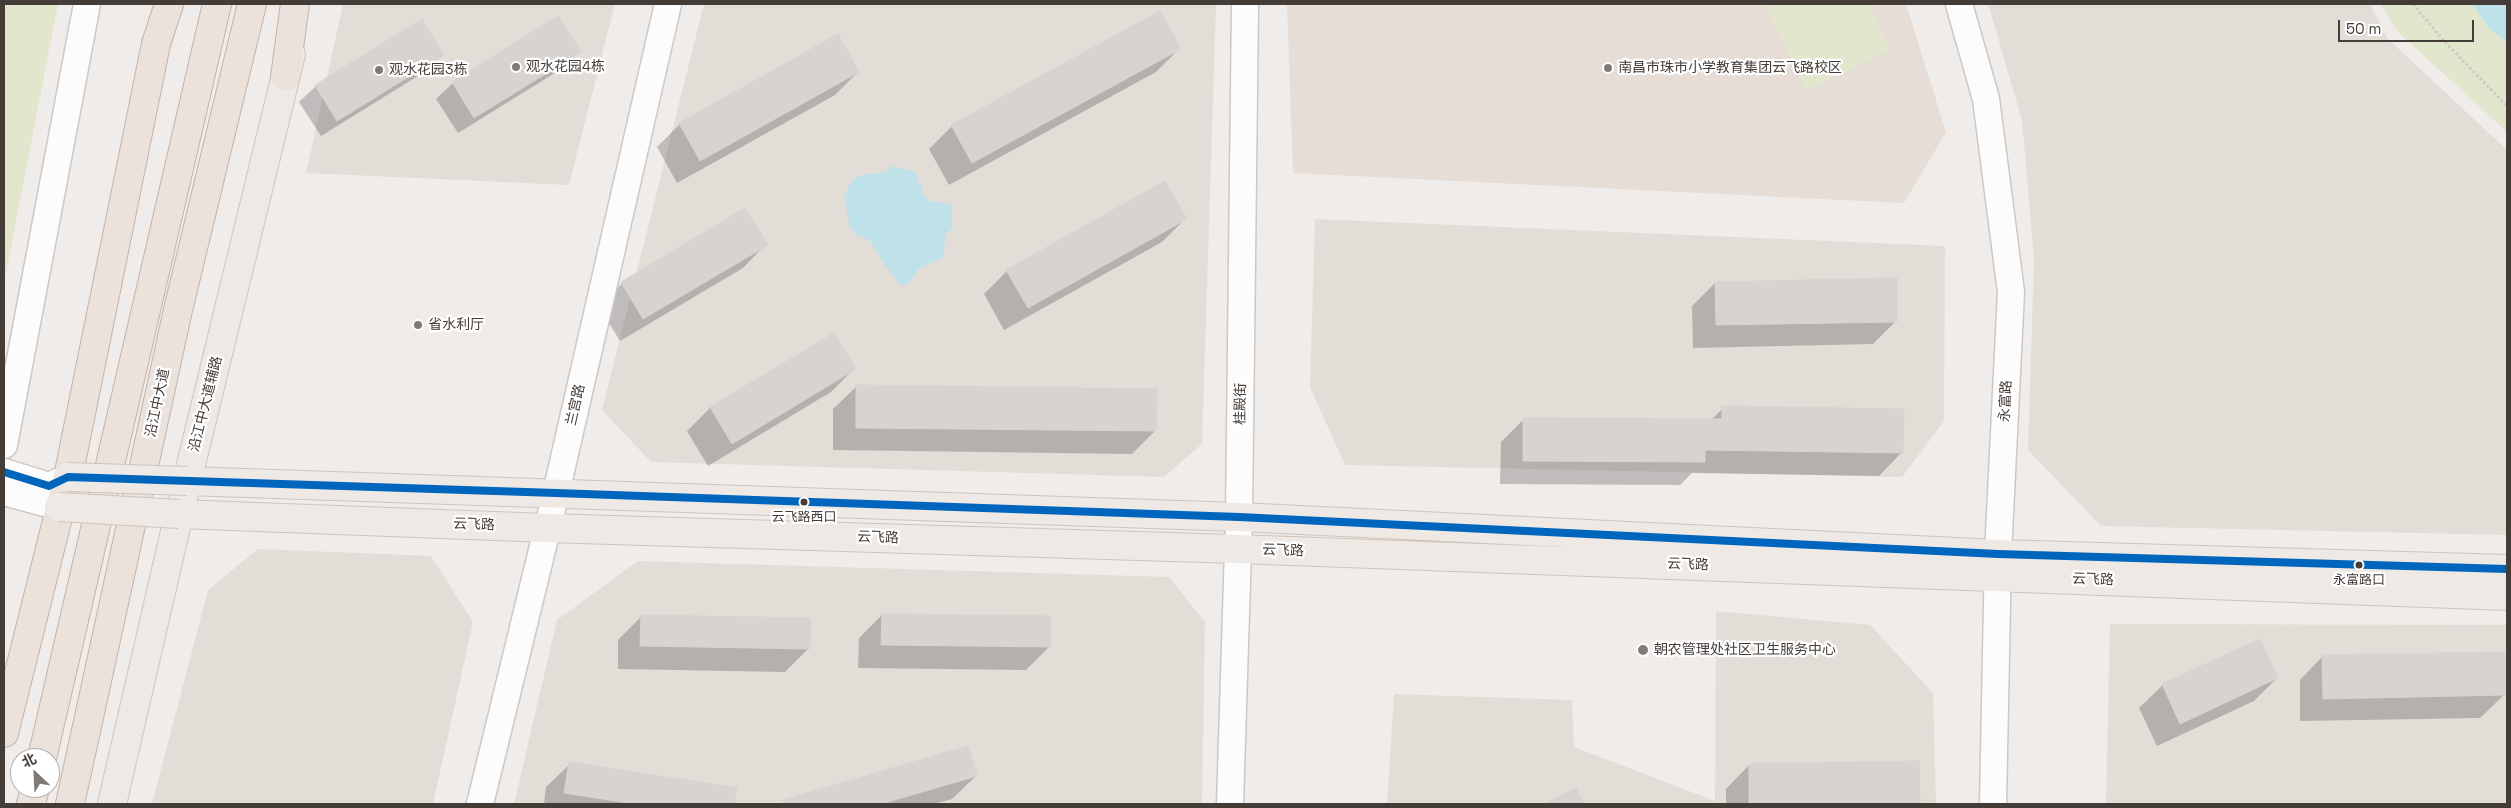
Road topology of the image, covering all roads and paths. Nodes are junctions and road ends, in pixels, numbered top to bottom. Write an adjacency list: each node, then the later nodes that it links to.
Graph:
1 (87, 4): 13 (street)
2 (169, 4): 15 (highway)
3 (217, 4): 28 (highway)
4 (252, 4): 29 (highway, 沿江中大道)
5 (295, 4): 11 (highway)
6 (303, 4): 11 (main road, 沿江中大道辅路)
7 (668, 4): 18 (street, 兰宫路)
8 (1245, 4): 21 (street, 桂殿街)
9 (1959, 4): 24 (street, 永富路)
10 (2414, 4): 12 (path)
11 (285, 77): 16 (main road, 沿江中大道辅路)
12 (2507, 106)
13 (4, 445)
14 (4, 472): 15 (street)
15 (68, 477): 16 (main road, 云飞路, bridge); 19 (highway)
16 (187, 481): 18 (main road, 云飞路); 20 (main road, 沿江中大道辅路)
17 (4, 492): 19 (street)
18 (556, 493): 21 (main road, 云飞路); 22 (street, 兰宫路)
19 (59, 507): 20 (main road, 云飞路, bridge); 27 (highway)
20 (179, 514): 22 (main road, 云飞路); 30 (main road, 沿江中大道辅路)
21 (1240, 517): 23 (street, 桂殿街); 24 (main road, 云飞路)
22 (547, 528): 23 (main road, 云飞路); 31 (street, 兰宫路)
23 (1238, 550): 24 (main road, 云飞路); 32 (street, 桂殿街)
24 (1998, 565): 25 (main road, 云飞路); 26 (main road, 云飞路); 33 (street, 永富路)
25 (2507, 569)
26 (2507, 596)
27 (4, 733)
28 (44, 748)
29 (70, 804)
30 (112, 804)
31 (480, 804)
32 (1230, 804)
33 (1993, 804)

